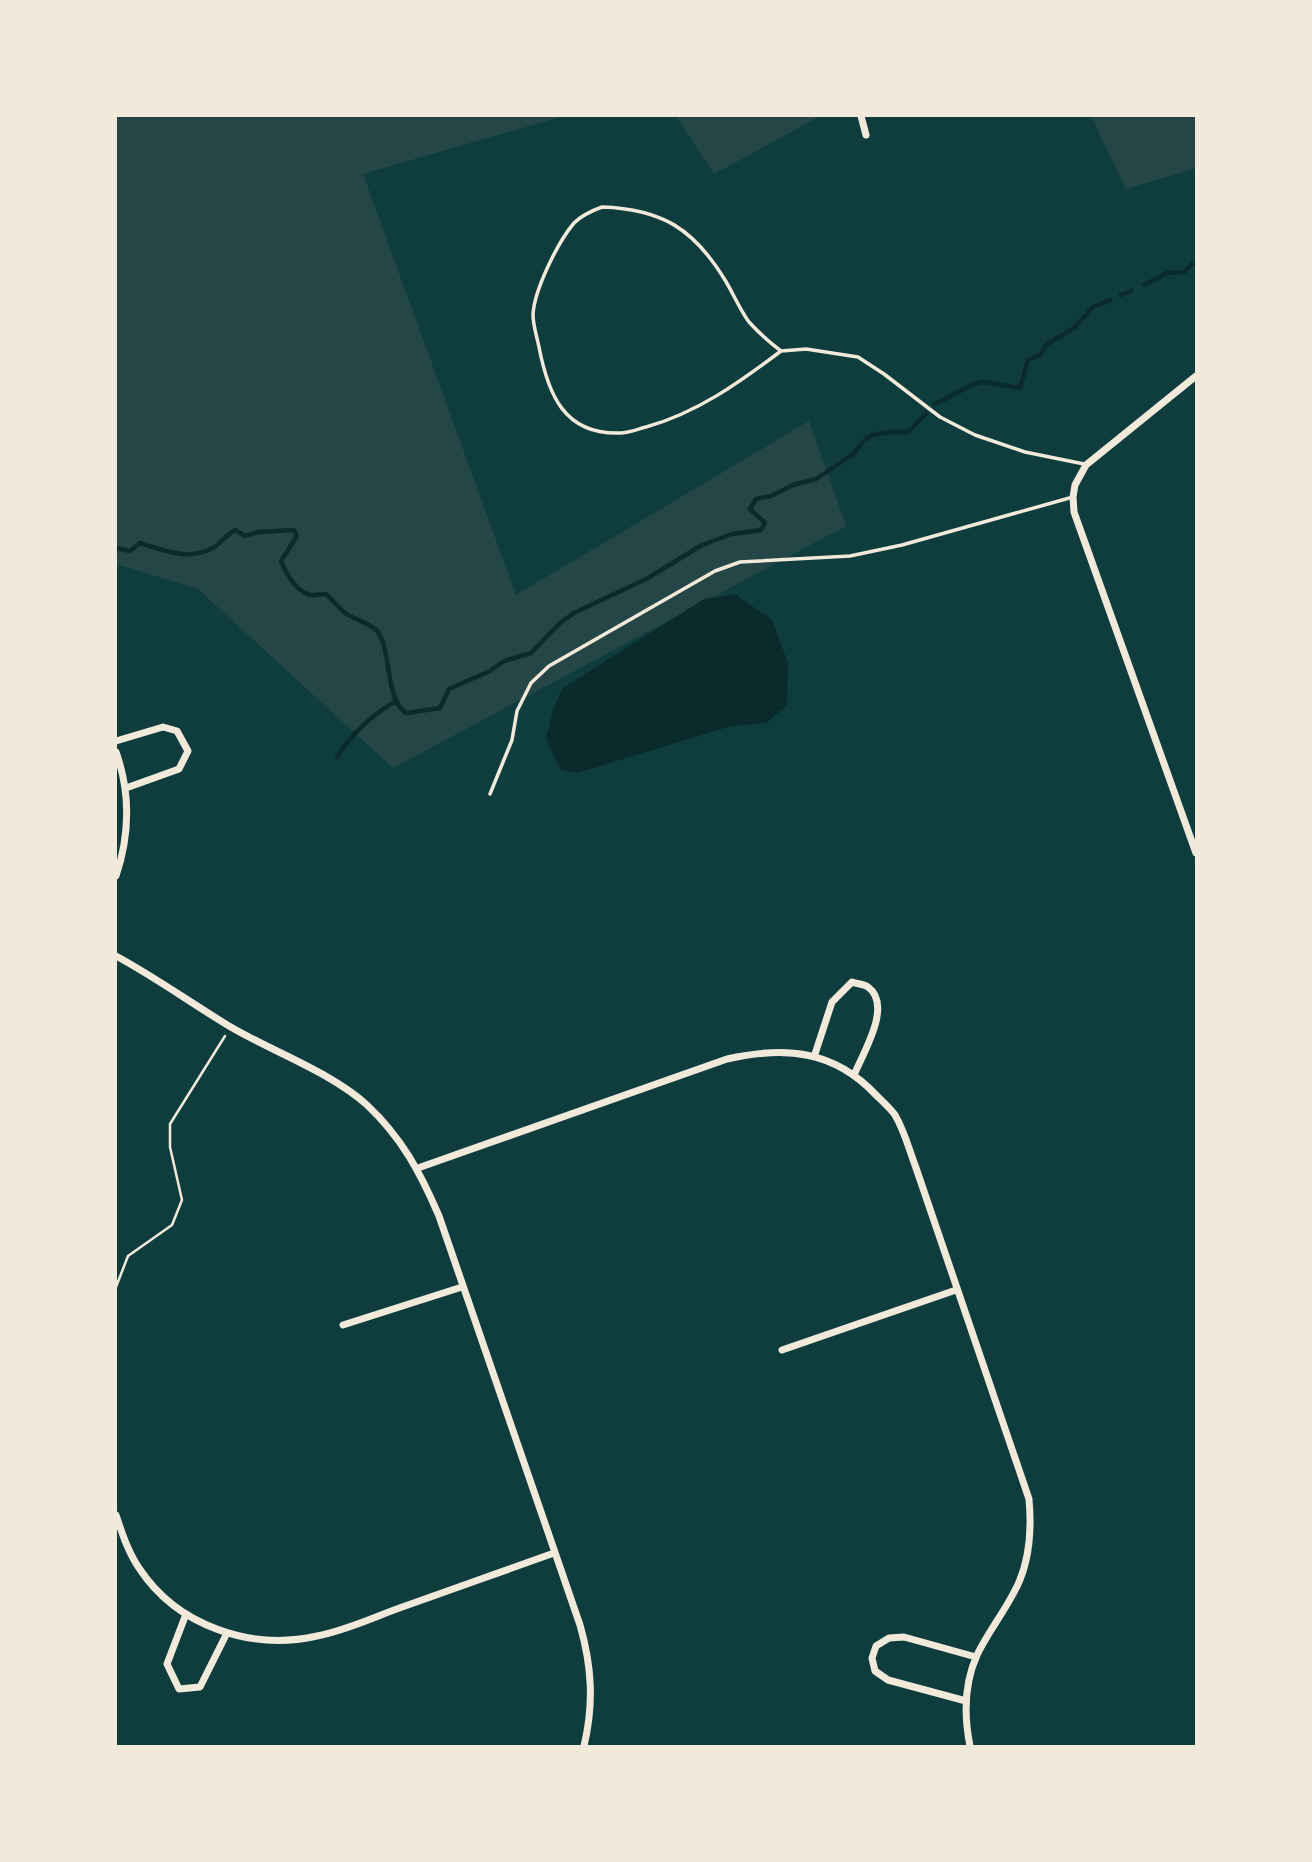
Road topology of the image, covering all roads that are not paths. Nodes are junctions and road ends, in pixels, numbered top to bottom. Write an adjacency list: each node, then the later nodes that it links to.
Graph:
1 (861, 116): 2 (street)
2 (866, 135)
3 (781, 351): 3 (lane); 5 (lane)
4 (1196, 376): 5 (street)
5 (1086, 465): 6 (street)
6 (1073, 496): 10 (lane); 11 (street)
7 (116, 741): 9 (street)
8 (116, 752): 9 (street)
9 (125, 788): 12 (street)
10 (490, 794)
11 (1196, 853)
12 (116, 876)
13 (116, 957): 16 (street)
14 (814, 1056): 15 (street); 15 (street); 16 (street)
15 (854, 1075): 18 (street)
16 (418, 1168): 17 (street)
17 (462, 1287): 19 (street); 22 (street)
18 (956, 1290): 20 (street); 25 (street)
19 (343, 1325)
20 (782, 1350)
21 (116, 1515): 23 (street)
22 (554, 1553): 24 (street); 27 (street)
23 (186, 1614): 24 (street); 24 (street)
24 (227, 1633)
25 (976, 1657): 26 (street); 26 (street)
26 (966, 1701): 28 (street)
27 (584, 1746)
28 (970, 1746)

